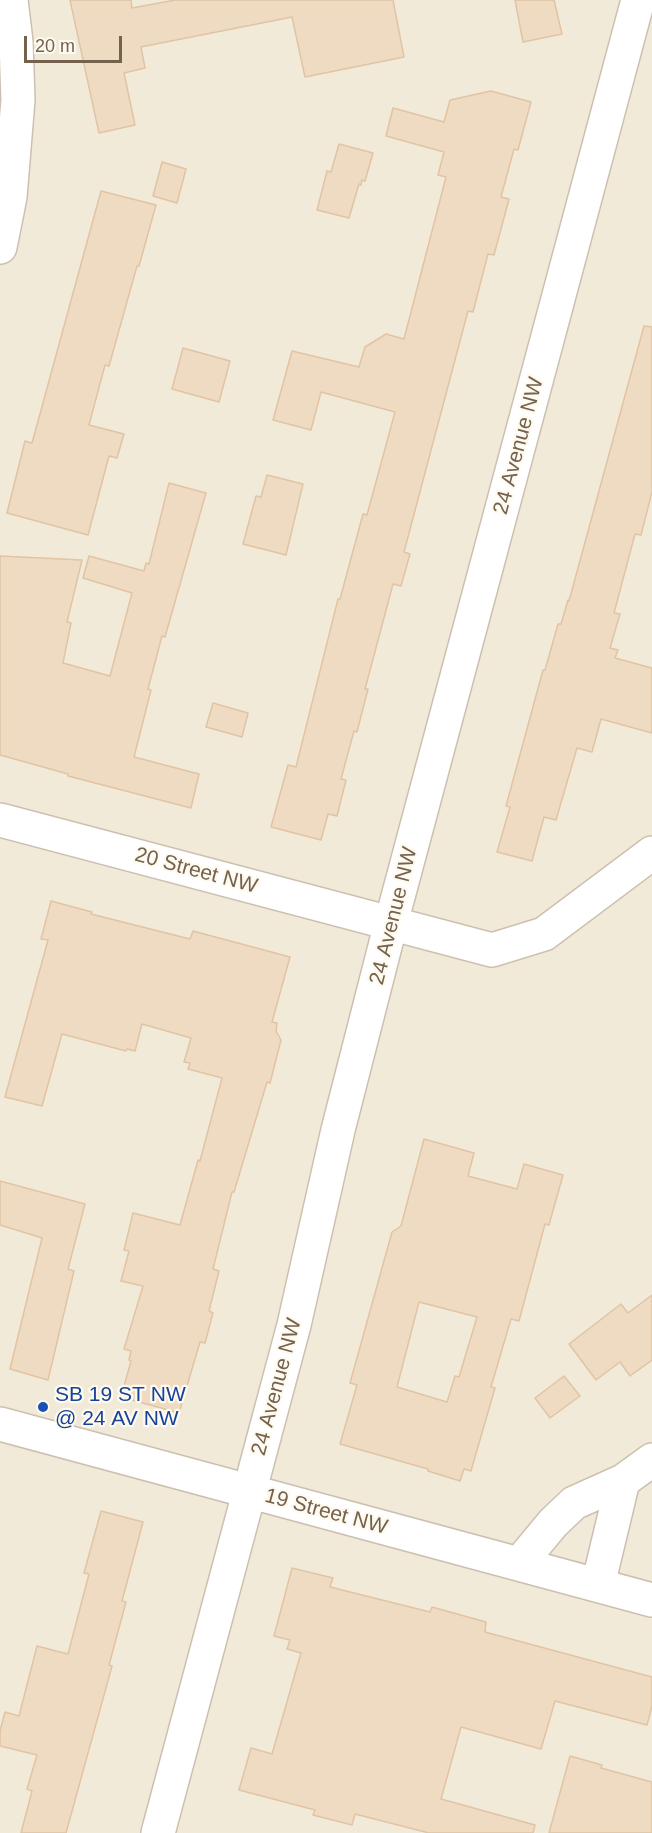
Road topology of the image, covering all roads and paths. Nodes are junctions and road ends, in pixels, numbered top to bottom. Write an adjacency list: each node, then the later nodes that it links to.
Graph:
1 (11, 0): 3 (street)
2 (638, 0): 6 (street, 24 Avenue NW)
3 (0, 247)
4 (0, 820): 6 (street, 20 Street NW)
5 (652, 853): 6 (street, 20 Street NW)
6 (391, 923): 10 (street, 24 Avenue NW)
7 (0, 1424): 10 (street, 19 Street NW)
8 (652, 1460): 9 (street)
9 (623, 1481): 11 (street); 12 (street)
10 (249, 1491): 11 (street, 19 Street NW); 14 (street, 24 Avenue NW)
11 (519, 1564): 12 (street, 19 Street NW)
12 (598, 1585): 13 (street, 19 Street NW)
13 (652, 1600)
14 (158, 1833)

